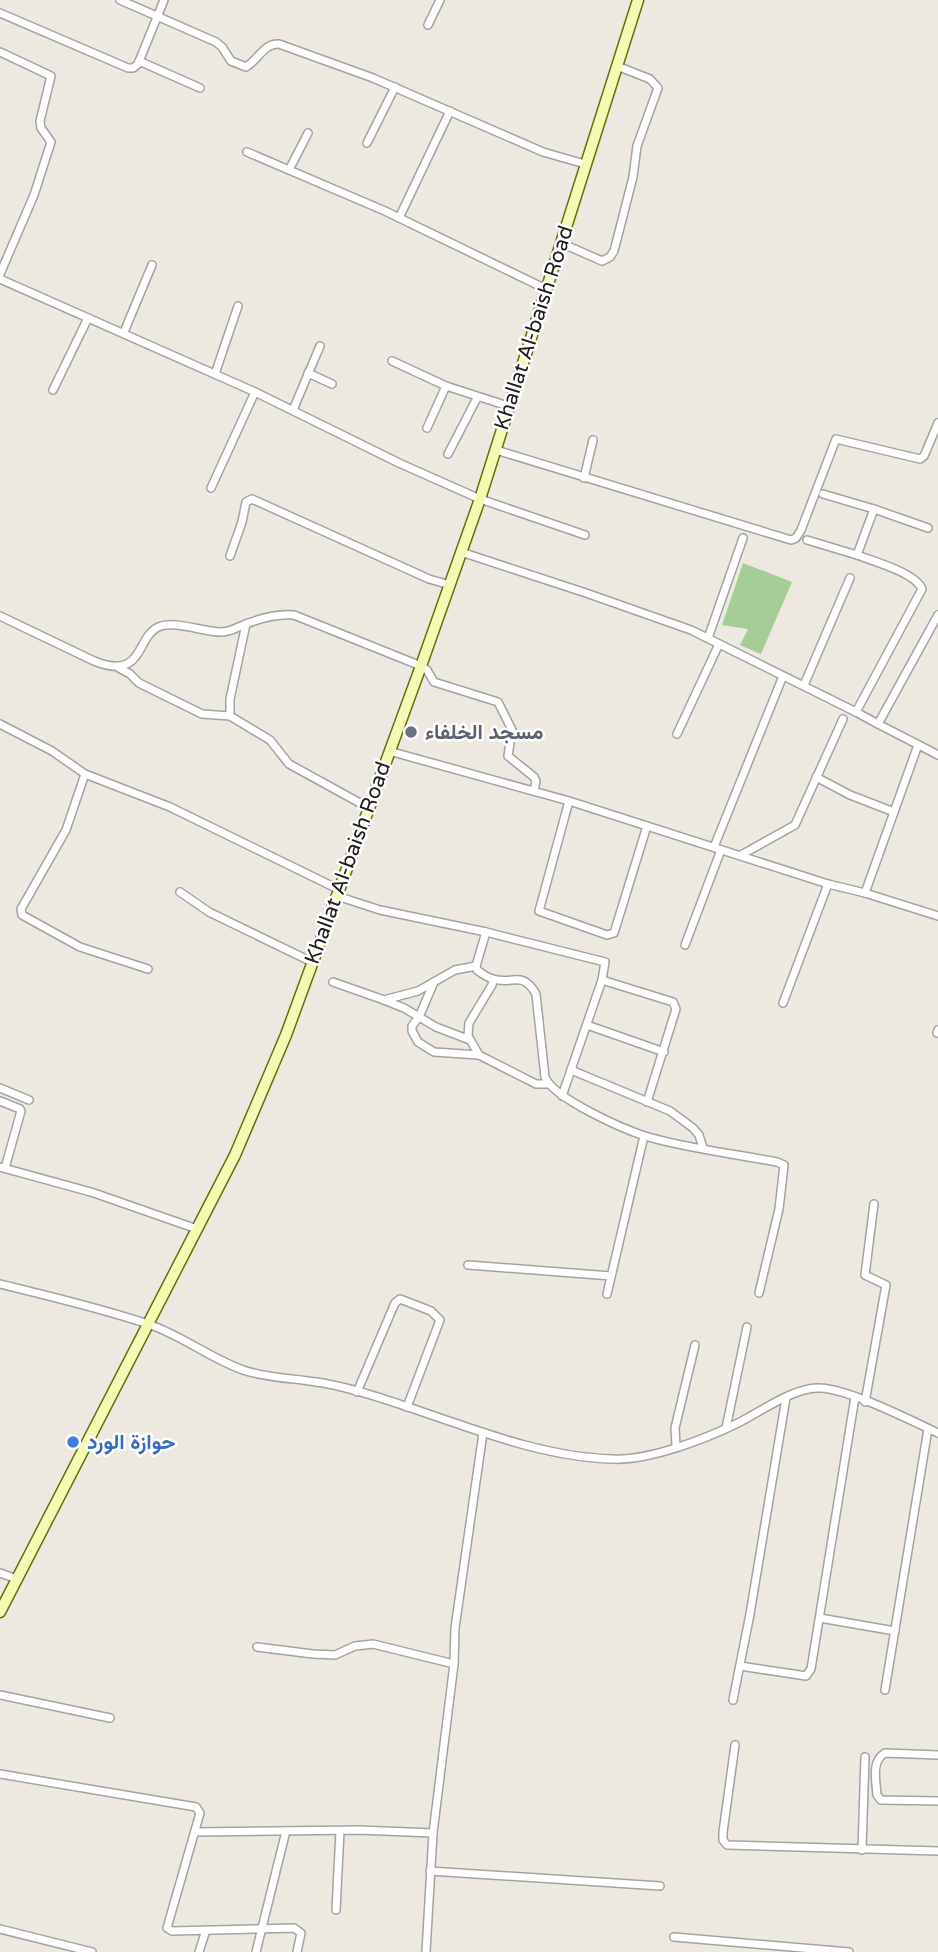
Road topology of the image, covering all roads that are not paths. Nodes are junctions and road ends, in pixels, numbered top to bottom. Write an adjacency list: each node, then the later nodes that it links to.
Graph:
1 (120, 0): 6 (street)
2 (164, 0): 6 (street)
3 (440, 0): 7 (street)
4 (638, 0): 10 (street, Khallat Al-baish Road)
5 (0, 13): 9 (street)
6 (157, 16): 9 (street); 11 (street)
7 (428, 25)
8 (0, 52): 22 (street)
9 (139, 61): 12 (street)
10 (617, 66): 17 (street, Khallat Al-baish Road); 20 (street)
11 (395, 87): 13 (street); 15 (street)
12 (200, 88)
13 (450, 111): 17 (street); 19 (street)
14 (308, 133): 18 (street)
15 (367, 143)
16 (247, 152): 18 (street)
17 (585, 164): 20 (street, Khallat Al-baish Road)
18 (289, 170): 19 (street)
19 (399, 218): 23 (street)
20 (561, 243): 23 (street, Khallat Al-baish Road)
21 (152, 265): 26 (street)
22 (0, 276): 25 (street)
23 (546, 289): 36 (street, Khallat Al-baish Road)
24 (238, 306): 30 (street)
25 (88, 318): 26 (street); 33 (street)
26 (124, 332): 30 (street)
27 (320, 346): 29 (street)
28 (392, 362): 32 (street)
29 (309, 373): 31 (street); 37 (street)
30 (215, 374): 34 (street)
31 (332, 384)
32 (446, 386): 35 (street); 39 (street)
33 (53, 390)
34 (255, 392): 37 (street); 44 (street)
35 (477, 398): 36 (street); 42 (street)
36 (508, 406): 41 (street, Khallat Al-baish Road)
37 (293, 410): 46 (street)
38 (938, 423): 43 (street)
39 (426, 428)
40 (593, 440): 43 (street)
41 (496, 450): 43 (street); 46 (street, Khallat Al-baish Road)
42 (448, 454)
43 (584, 478)
44 (211, 488)
45 (823, 494): 47 (street)
46 (480, 499): 49 (street); 52 (street, Khallat Al-baish Road)
47 (874, 509): 48 (street); 53 (street)
48 (928, 528)
49 (585, 535)
50 (743, 538): 60 (street)
51 (807, 540): 53 (street)
52 (461, 552): 56 (street, Khallat Al-baish Road); 60 (street)
53 (857, 555): 66 (street)
54 (230, 556): 56 (street)
55 (850, 578): 65 (street)
56 (450, 585): 62 (street, Khallat Al-baish Road)
57 (938, 615): 69 (street)
58 (0, 616): 63 (street)
59 (246, 624): 62 (street); 63 (street); 67 (street)
60 (708, 638): 61 (street)
61 (719, 644): 64 (street); 71 (street)
62 (421, 666): 73 (street, Khallat Al-baish Road); 77 (street)
63 (119, 668): 67 (street)
64 (783, 676): 65 (street); 82 (street)
65 (804, 685): 66 (street)
66 (856, 712): 69 (street)
67 (230, 716): 79 (street)
68 (843, 719): 76 (street)
69 (878, 723): 72 (street)
70 (0, 724): 75 (street)
71 (677, 734)
72 (918, 745): 74 (street); 80 (street)
73 (389, 751): 77 (street); 79 (street, Khallat Al-baish Road)
74 (938, 755)
75 (85, 774): 86 (street); 93 (street)
76 (816, 777): 80 (street); 83 (street)
77 (534, 792): 78 (street)
78 (569, 801): 81 (street); 81 (street)
79 (369, 808): 86 (street, Khallat Al-baish Road)
80 (894, 812): 87 (street)
81 (648, 826): 82 (street)
82 (718, 849): 83 (street); 90 (street)
83 (741, 855): 84 (street)
84 (828, 884): 87 (street); 99 (street)
85 (180, 892): 91 (street)
86 (338, 893): 89 (street); 91 (street, Khallat Al-baish Road)
87 (865, 893): 88 (street)
88 (938, 916)
89 (486, 932): 92 (street); 95 (street)
90 (685, 945)
91 (312, 962): 116 (street, Khallat Al-baish Road)
92 (476, 967): 94 (street); 97 (street)
93 (148, 970)
94 (493, 980): 102 (street); 106 (street)
95 (602, 980): 101 (street); 103 (street)
96 (333, 982): 98 (street)
97 (434, 982): 98 (street); 100 (street)
98 (384, 1000): 100 (street)
99 (783, 1003)
100 (419, 1017): 102 (street); 104 (street)
101 (587, 1024): 103 (street); 105 (street)
102 (470, 1040): 104 (street)
103 (664, 1052): 111 (street)
104 (479, 1055): 106 (street)
105 (571, 1070): 108 (street); 111 (street)
106 (548, 1084): 108 (street)
107 (0, 1088): 109 (street)
108 (562, 1096): 112 (street)
109 (29, 1100)
110 (0, 1101): 114 (street)
111 (647, 1102): 113 (street)
112 (644, 1136): 113 (street); 118 (street)
113 (703, 1148): 120 (street)
114 (2, 1168): 116 (street)
115 (874, 1205): 128 (street)
116 (197, 1229): 122 (street, Khallat Al-baish Road)
117 (468, 1265): 118 (street)
118 (611, 1276): 121 (street)
119 (0, 1284): 122 (street)
120 (759, 1293)
121 (607, 1294)
122 (150, 1324): 125 (street); 136 (street, Khallat Al-baish Road)
123 (747, 1327): 130 (street)
124 (695, 1345): 134 (street)
125 (357, 1392): 129 (street); 129 (street)
126 (855, 1397): 127 (street); 128 (street); 138 (street)
127 (786, 1398): 130 (street); 142 (street)
128 (865, 1402): 131 (street)
129 (407, 1407): 132 (street)
130 (726, 1429): 134 (street)
131 (928, 1429): 133 (street); 139 (street)
132 (482, 1433): 134 (street); 141 (street)
133 (938, 1433)
134 (676, 1446)
135 (0, 1573): 136 (street)
136 (17, 1579): 137 (street, Khallat Al-baish Road)
137 (0, 1612)
138 (820, 1618): 139 (street); 142 (street)
139 (895, 1631): 143 (street)
140 (257, 1647): 141 (street)
141 (454, 1664): 155 (street)
142 (740, 1666): 145 (street)
143 (885, 1690)
144 (0, 1695): 146 (street)
145 (733, 1700)
146 (110, 1718)
147 (735, 1745): 156 (street)
148 (938, 1755): 151 (street)
149 (865, 1757): 156 (street)
150 (0, 1774): 154 (street)
151 (938, 1801)
152 (340, 1830): 153 (street); 155 (street); 160 (street)
153 (286, 1831): 154 (street); 163 (street)
154 (195, 1832): 162 (street)
155 (433, 1833): 158 (street)
156 (862, 1850): 157 (street)
157 (938, 1851)
158 (430, 1871): 159 (street); 169 (street)
159 (660, 1886)
160 (336, 1910)
161 (0, 1929): 165 (street)
162 (206, 1930): 163 (street); 166 (street)
163 (261, 1930): 167 (street); 168 (street)
164 (674, 1937): 170 (street)
165 (92, 1952)
166 (199, 1952)
167 (256, 1952)
168 (297, 1952)
169 (426, 1952)
170 (849, 1952)

